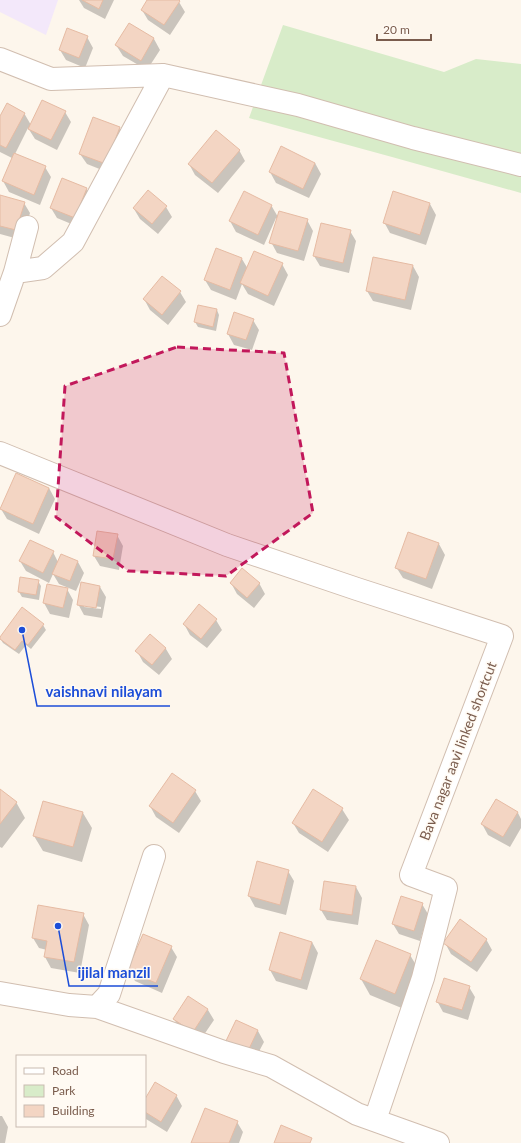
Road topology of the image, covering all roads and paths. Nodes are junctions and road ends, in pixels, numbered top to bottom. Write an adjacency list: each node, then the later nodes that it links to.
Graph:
1 (0, 59): 2 (street)
2 (163, 75): 3 (street); 5 (street)
3 (521, 165)
4 (27, 227): 5 (street)
5 (15, 272): 6 (street)
6 (0, 315)
7 (0, 453): 11 (street, Bava nagar aavi linked shortcut)
8 (154, 856): 10 (street)
9 (0, 993): 10 (street)
10 (97, 1007): 11 (street)
11 (375, 1120): 12 (street)
12 (438, 1143)

